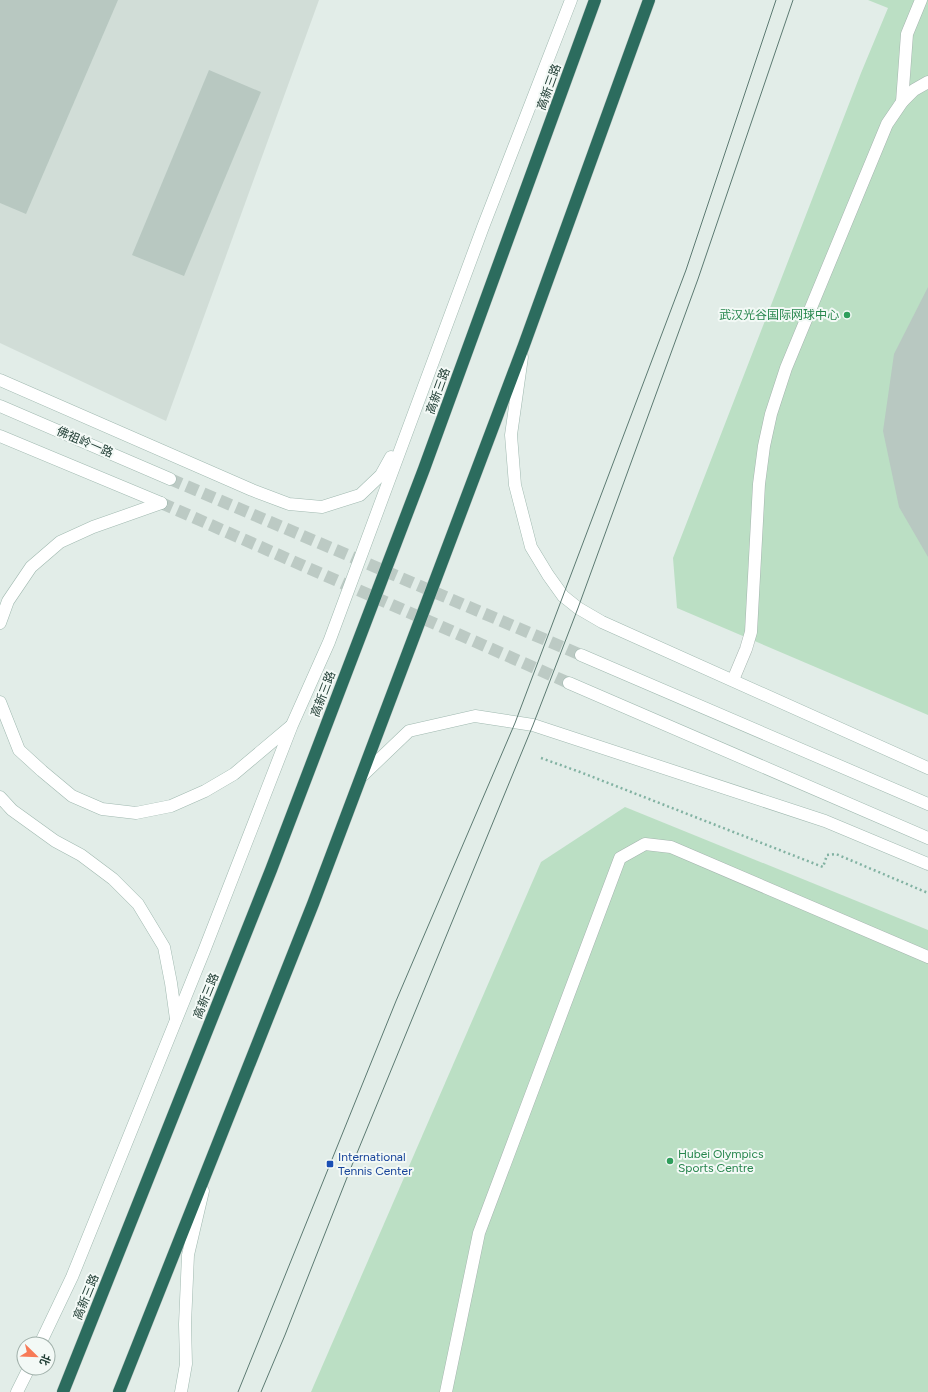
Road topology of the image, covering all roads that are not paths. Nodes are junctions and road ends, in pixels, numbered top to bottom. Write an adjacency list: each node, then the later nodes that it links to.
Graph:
1 (571, 0): 10 (street, 高新三路)
2 (595, 0): 31 (highway, 高新三路)
3 (649, 0): 7 (highway)
4 (921, 0): 6 (street)
5 (928, 82): 6 (street)
6 (902, 102): 15 (street)
7 (524, 345): 15 (street); 20 (highway)
8 (0, 380): 10 (street)
9 (0, 406): 12 (street, 佛祖岭一路)
10 (408, 428): 18 (street, 高新三路)
11 (0, 436): 13 (street)
12 (170, 479)
13 (0, 623)
14 (581, 655): 22 (street)
15 (733, 680): 19 (street)
16 (569, 683): 23 (street)
17 (0, 702): 18 (street)
18 (292, 725): 26 (street, 高新三路)
19 (928, 768)
20 (362, 776): 24 (street); 27 (highway)
21 (0, 797): 26 (street)
22 (928, 804)
23 (928, 838)
24 (928, 864)
25 (928, 957): 34 (street)
26 (176, 1021): 28 (street, 高新三路)
27 (209, 1162): 32 (highway); 33 (street)
28 (44, 1336)
29 (25, 1376): 30 (street)
30 (17, 1392)
31 (63, 1392)
32 (119, 1392)
33 (181, 1392)
34 (446, 1392)

